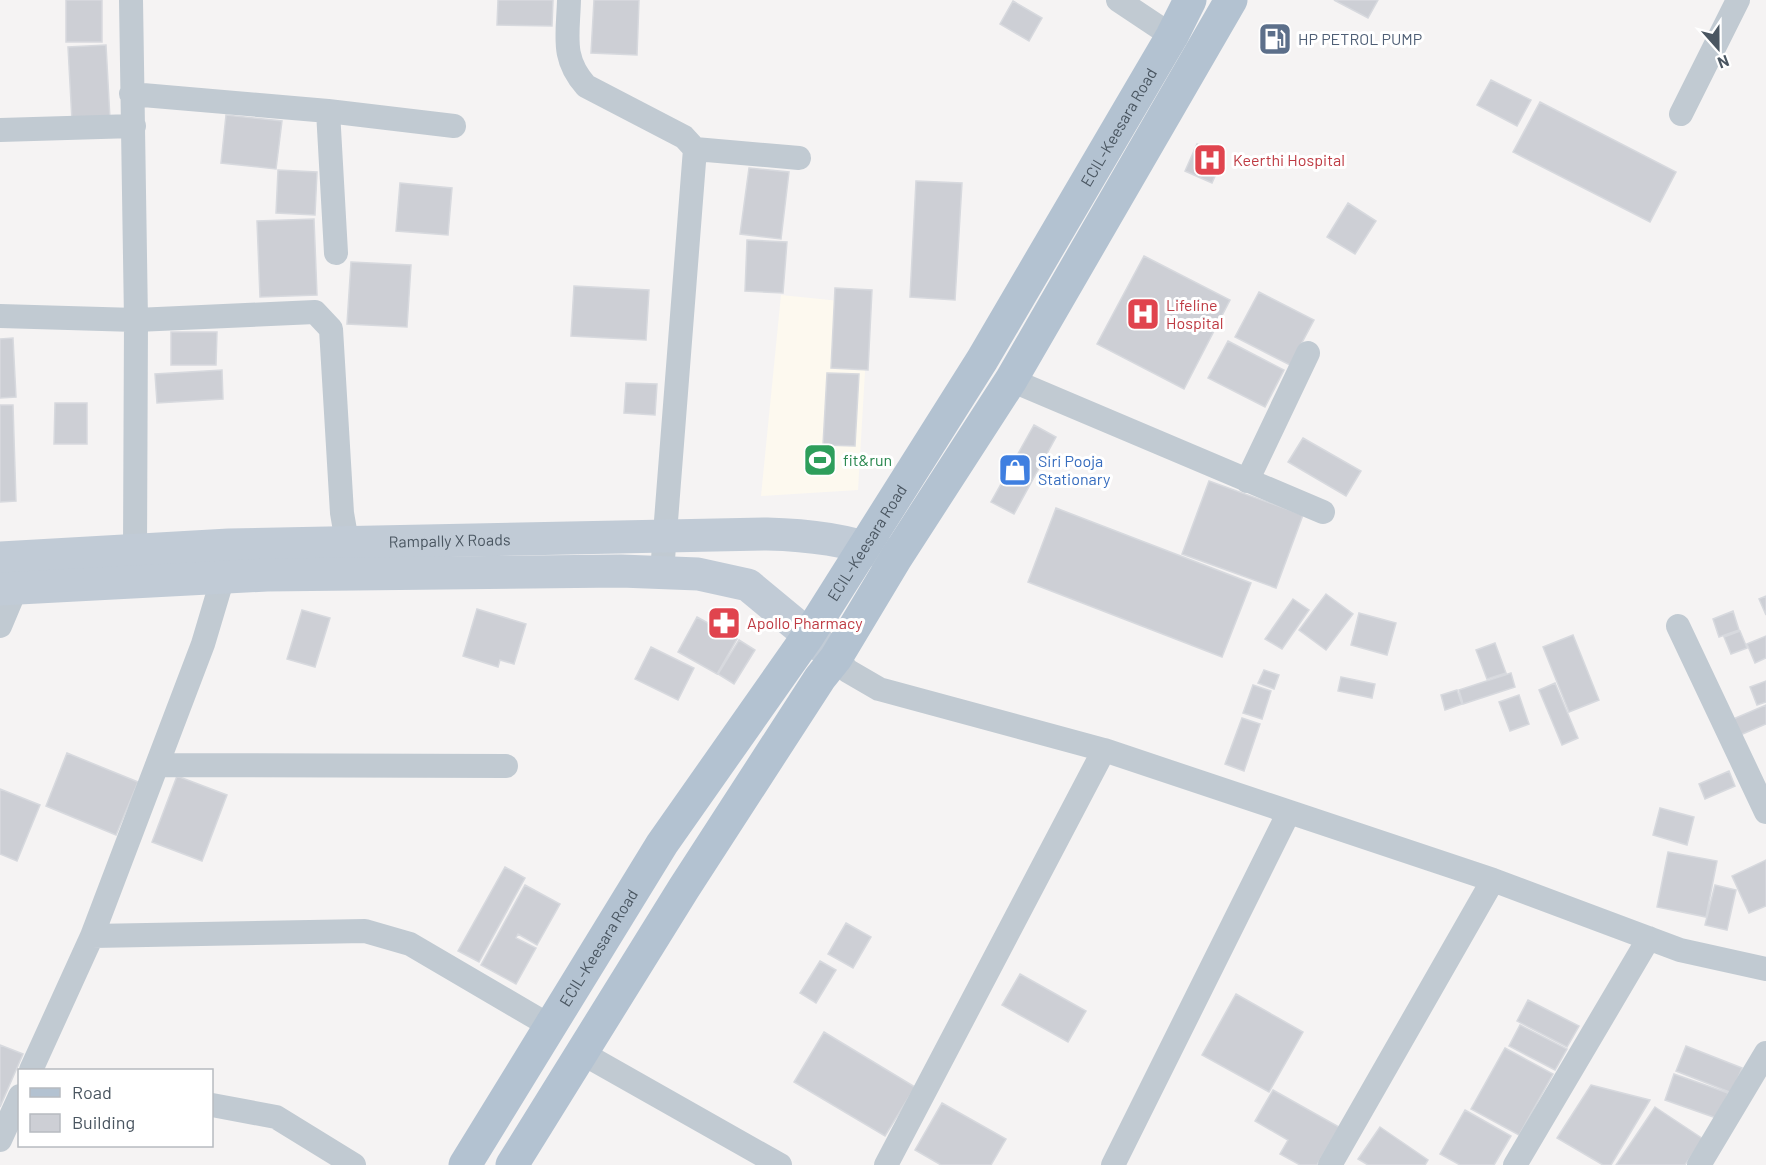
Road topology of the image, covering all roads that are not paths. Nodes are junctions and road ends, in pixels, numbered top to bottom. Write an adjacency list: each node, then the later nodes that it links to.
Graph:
1 (131, 0): 8 (street)
2 (570, 0): 14 (street)
3 (1118, 0): 7 (street)
4 (1190, 0): 7 (main road, ECIL-Keesara Road)
5 (1231, 0): 20 (main road, ECIL-Keesara Road)
6 (1734, 1): 10 (street)
7 (1172, 36): 25 (main road, ECIL-Keesara Road)
8 (130, 94): 9 (street); 11 (street)
9 (328, 111): 12 (street); 16 (street)
10 (1682, 114)
11 (134, 126): 13 (street); 18 (street)
12 (454, 126)
13 (0, 130)
14 (695, 149): 15 (street); 23 (street)
15 (799, 158)
16 (336, 253)
17 (0, 316): 18 (street)
18 (136, 320): 24 (street); 26 (street)
19 (1308, 353): 21 (street)
20 (1011, 380): 21 (street); 28 (main road, ECIL-Keesara Road)
21 (1247, 481): 22 (street)
22 (1323, 512)
23 (664, 536): 24 (main road, Rampally X Roads); 25 (main road, Rampally X Roads); 29 (street)
24 (347, 542): 26 (main road, Rampally X Roads)
25 (863, 545): 28 (main road, Rampally X Roads); 34 (main road, ECIL-Keesara Road)
26 (135, 550): 27 (main road, Rampally X Roads)
27 (0, 558)
28 (896, 558): 35 (main road, ECIL-Keesara Road)
29 (662, 572): 30 (main road, Rampally X Roads); 34 (main road, Rampally X Roads)
30 (223, 577): 31 (main road, Rampally X Roads); 37 (street)
31 (8, 588): 32 (street)
32 (0, 626)
33 (1678, 626): 39 (street)
34 (808, 636): 35 (main road, Rampally X Roads); 45 (main road, ECIL-Keesara Road)
35 (836, 658): 36 (street); 46 (main road, ECIL-Keesara Road)
36 (1104, 750): 40 (street); 56 (street)
37 (157, 765): 38 (street); 42 (street)
38 (506, 766)
39 (1766, 813)
40 (1288, 814): 41 (street); 57 (street)
41 (1493, 880): 43 (street); 58 (street)
42 (92, 936): 45 (street); 48 (street)
43 (1649, 938): 44 (street); 59 (street)
44 (1766, 969)
45 (550, 1026): 53 (main road, ECIL-Keesara Road)
46 (582, 1053): 54 (main road, ECIL-Keesara Road); 55 (street)
47 (1766, 1053): 60 (street)
48 (32, 1069)
49 (18, 1101): 51 (street)
50 (213, 1105): 52 (street)
51 (6, 1131)
52 (354, 1165)
53 (465, 1165)
54 (512, 1165)
55 (780, 1165)
56 (886, 1165)
57 (1113, 1165)
58 (1330, 1165)
59 (1515, 1165)
60 (1699, 1165)

